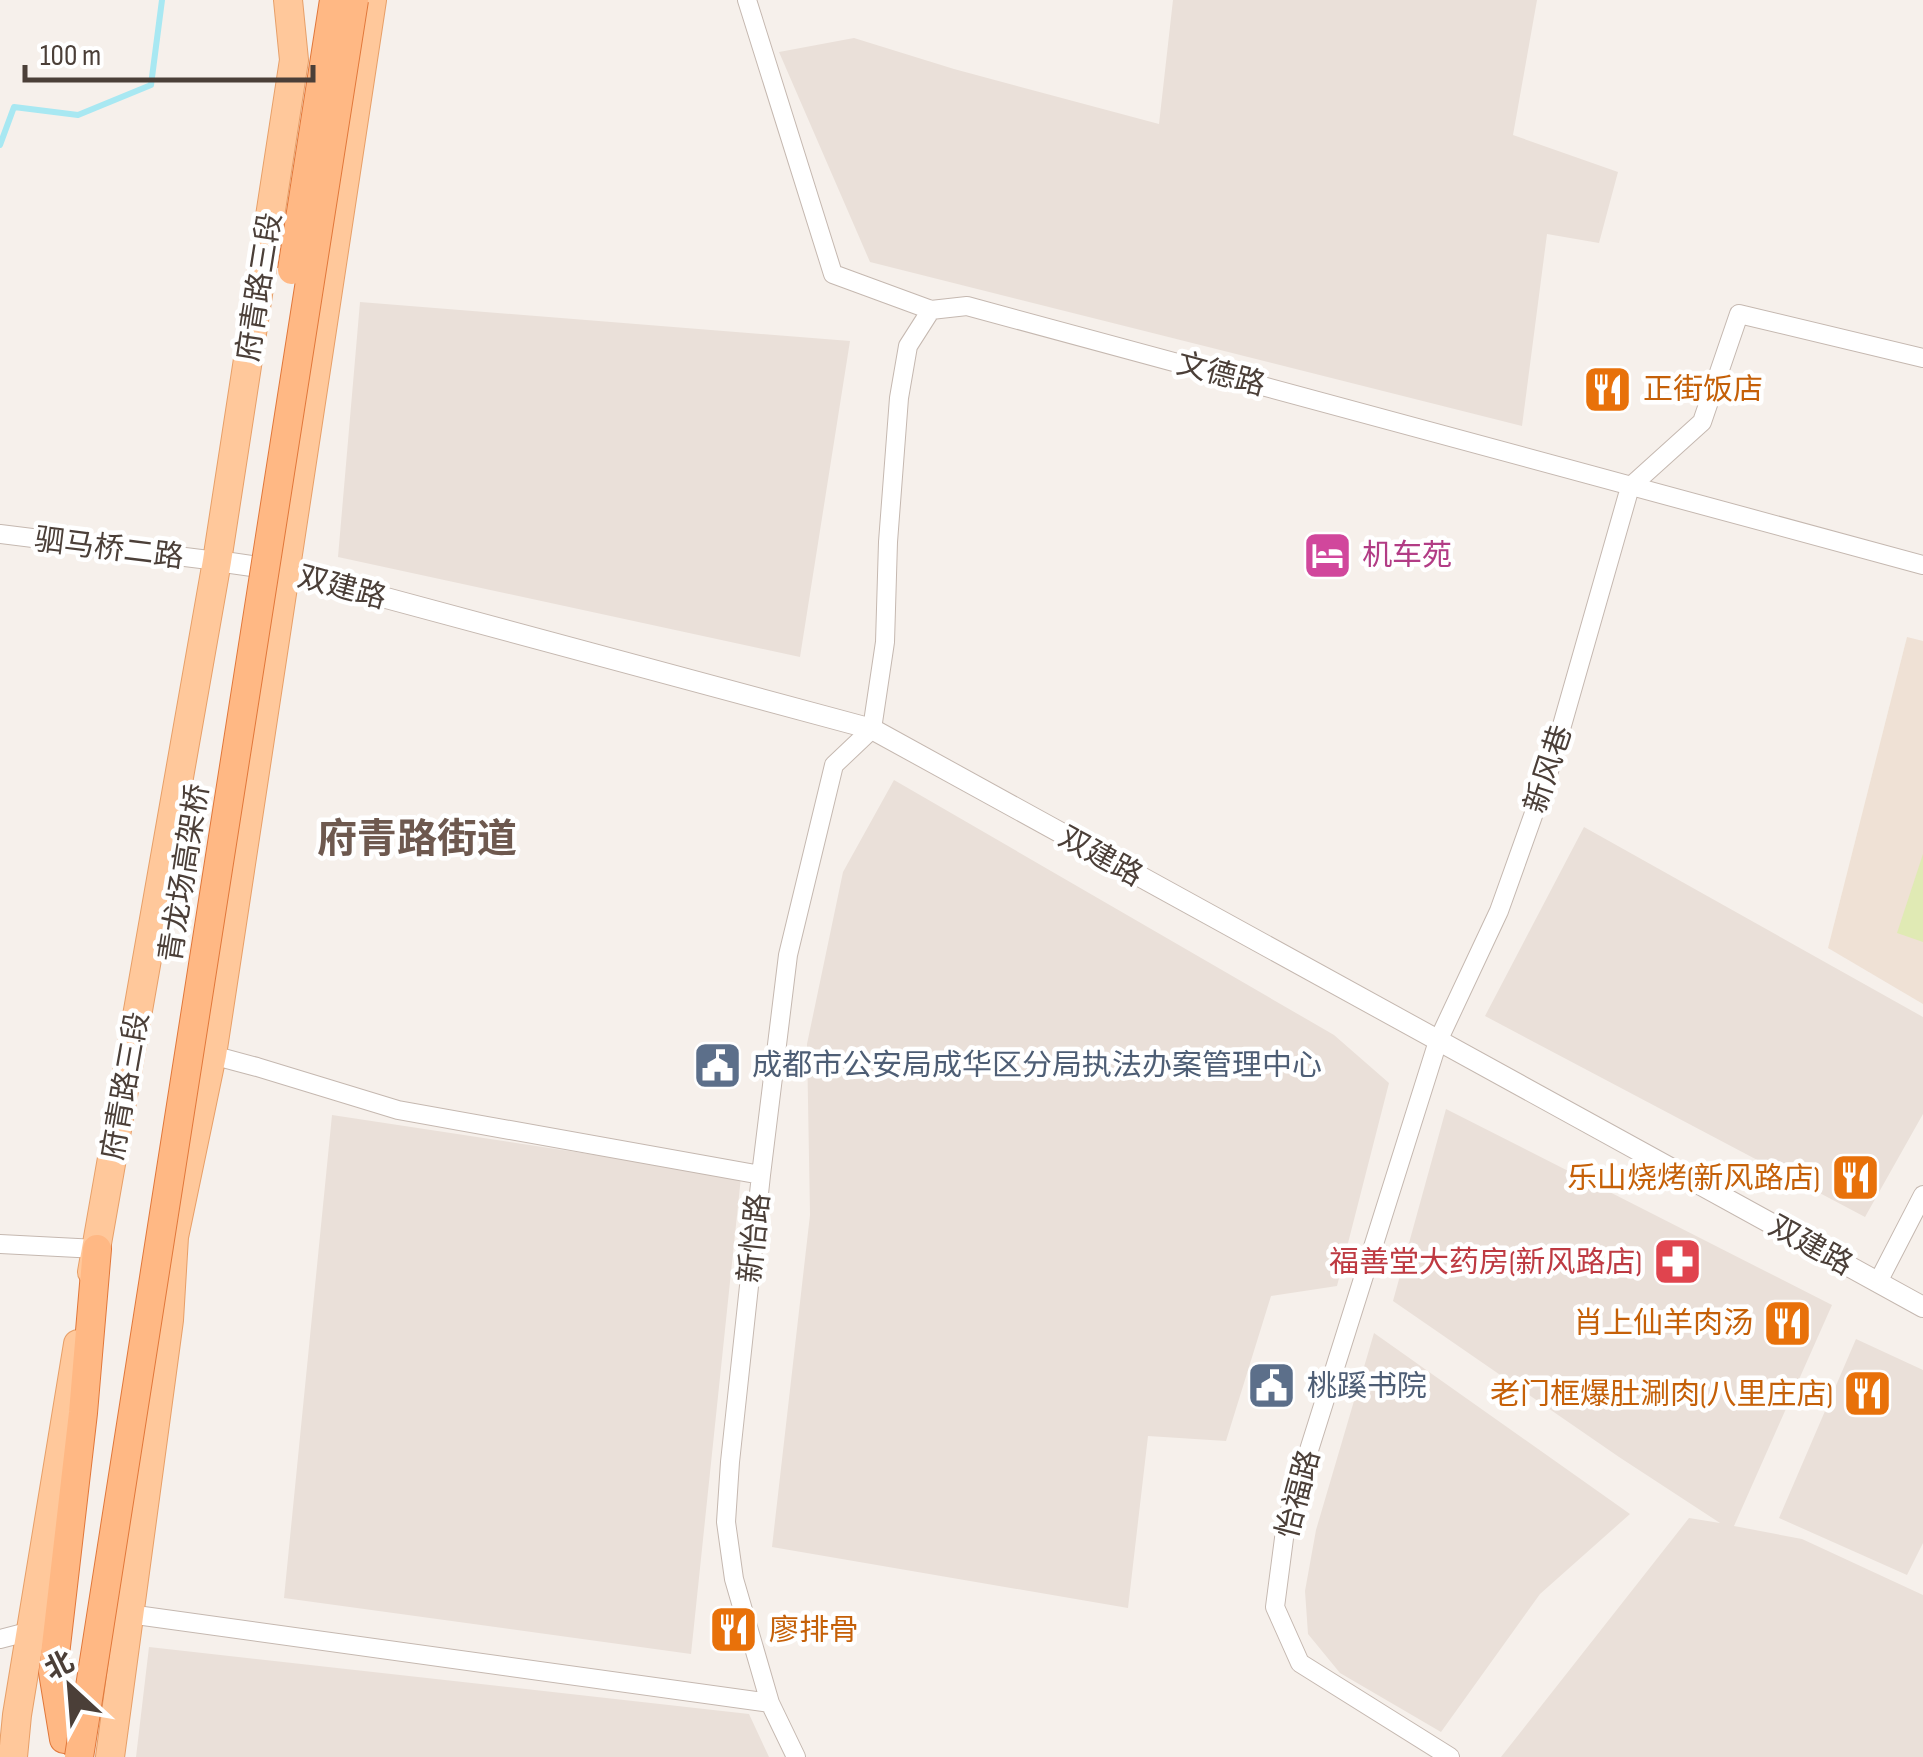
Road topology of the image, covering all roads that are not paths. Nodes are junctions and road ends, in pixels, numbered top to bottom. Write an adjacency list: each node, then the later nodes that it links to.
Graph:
1 (288, 0): 7 (main road, 府青路三段)
2 (303, 0): 7 (main road)
3 (334, 0): 29 (highway, 青龙场高架桥, bridge)
4 (354, 0): 29 (highway, 青龙场高架桥, bridge)
5 (372, 0): 14 (main road)
6 (747, 0): 8 (street)
7 (294, 60): 12 (main road, 府青路三段)
8 (931, 310): 10 (street, 文德路); 15 (street)
9 (1923, 358): 10 (street)
10 (1630, 487): 13 (street, 文德路); 16 (street, 新风巷)
11 (0, 534): 12 (street, 驷马桥二路)
12 (218, 561): 14 (street, 双建路); 22 (main road, 府青路三段)
13 (1923, 564)
14 (286, 572): 15 (street, 双建路); 17 (main road)
15 (872, 729): 16 (street, 双建路); 18 (street, 新怡路)
16 (1438, 1041): 23 (street, 双建路); 33 (street, 怡福路)
17 (212, 1055): 18 (street); 20 (main road)
18 (760, 1175): 28 (street, 新怡路)
19 (1923, 1195): 23 (street)
20 (174, 1237): 25 (main road); 29 (highway, bridge)
21 (0, 1244): 22 (street)
22 (97, 1249): 26 (main road, 府青路三段); 29 (highway)
23 (1878, 1282): 24 (street, 双建路)
24 (1923, 1307)
25 (129, 1614): 28 (street); 31 (main road)
26 (31, 1632): 27 (street); 30 (main road, 府青路三段)
27 (0, 1640)
28 (770, 1703): 32 (street, 新怡路)
29 (71, 1748)
30 (13, 1757)
31 (110, 1757)
32 (796, 1757)
33 (1450, 1757)

